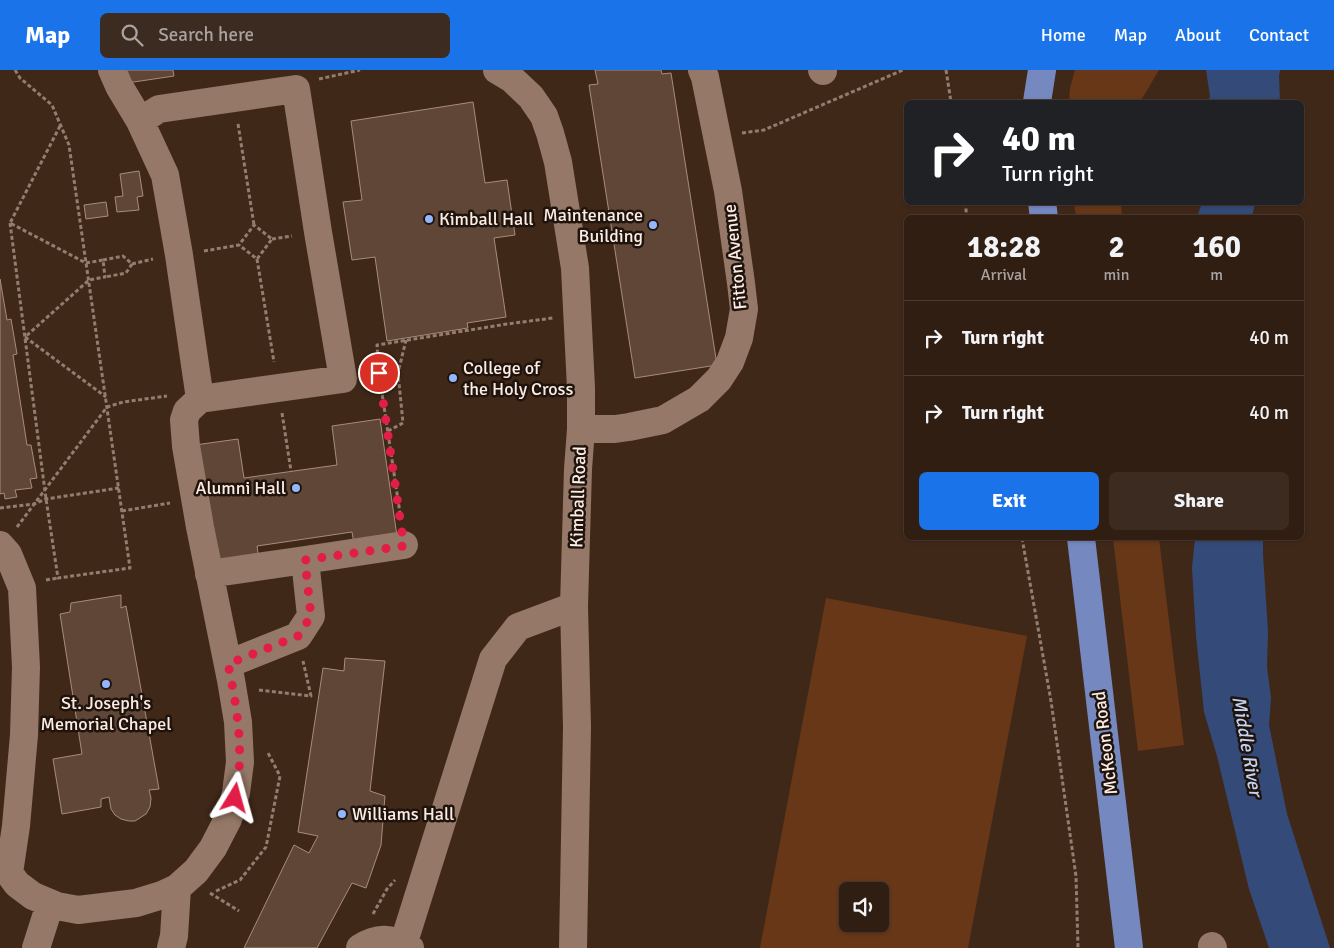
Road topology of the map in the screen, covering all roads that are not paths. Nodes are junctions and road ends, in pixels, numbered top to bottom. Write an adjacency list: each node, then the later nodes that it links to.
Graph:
1 (112, 70): 6 (street)
2 (497, 70): 8 (street, Kimball Road)
3 (702, 70): 8 (street, Fitton Avenue)
4 (1042, 70): 5 (main road)
5 (1037, 100)
6 (140, 121): 7 (street); 7 (street)
7 (200, 400): 13 (street)
8 (580, 429): 14 (street, Kimball Road)
9 (1081, 540): 24 (main road, McKeon Road)
10 (0, 545): 16 (street)
11 (404, 546): 12 (street)
12 (305, 560): 13 (street); 15 (street)
13 (209, 574): 15 (street)
14 (574, 606): 19 (street); 23 (street, Kimball Road)
15 (228, 664): 17 (street)
16 (4, 871): 18 (street)
17 (177, 888): 18 (street); 21 (street)
18 (50, 904): 20 (street)
19 (406, 946): 22 (street)
20 (36, 948)
21 (171, 948)
22 (360, 948)
23 (573, 948)
24 (1129, 948)

